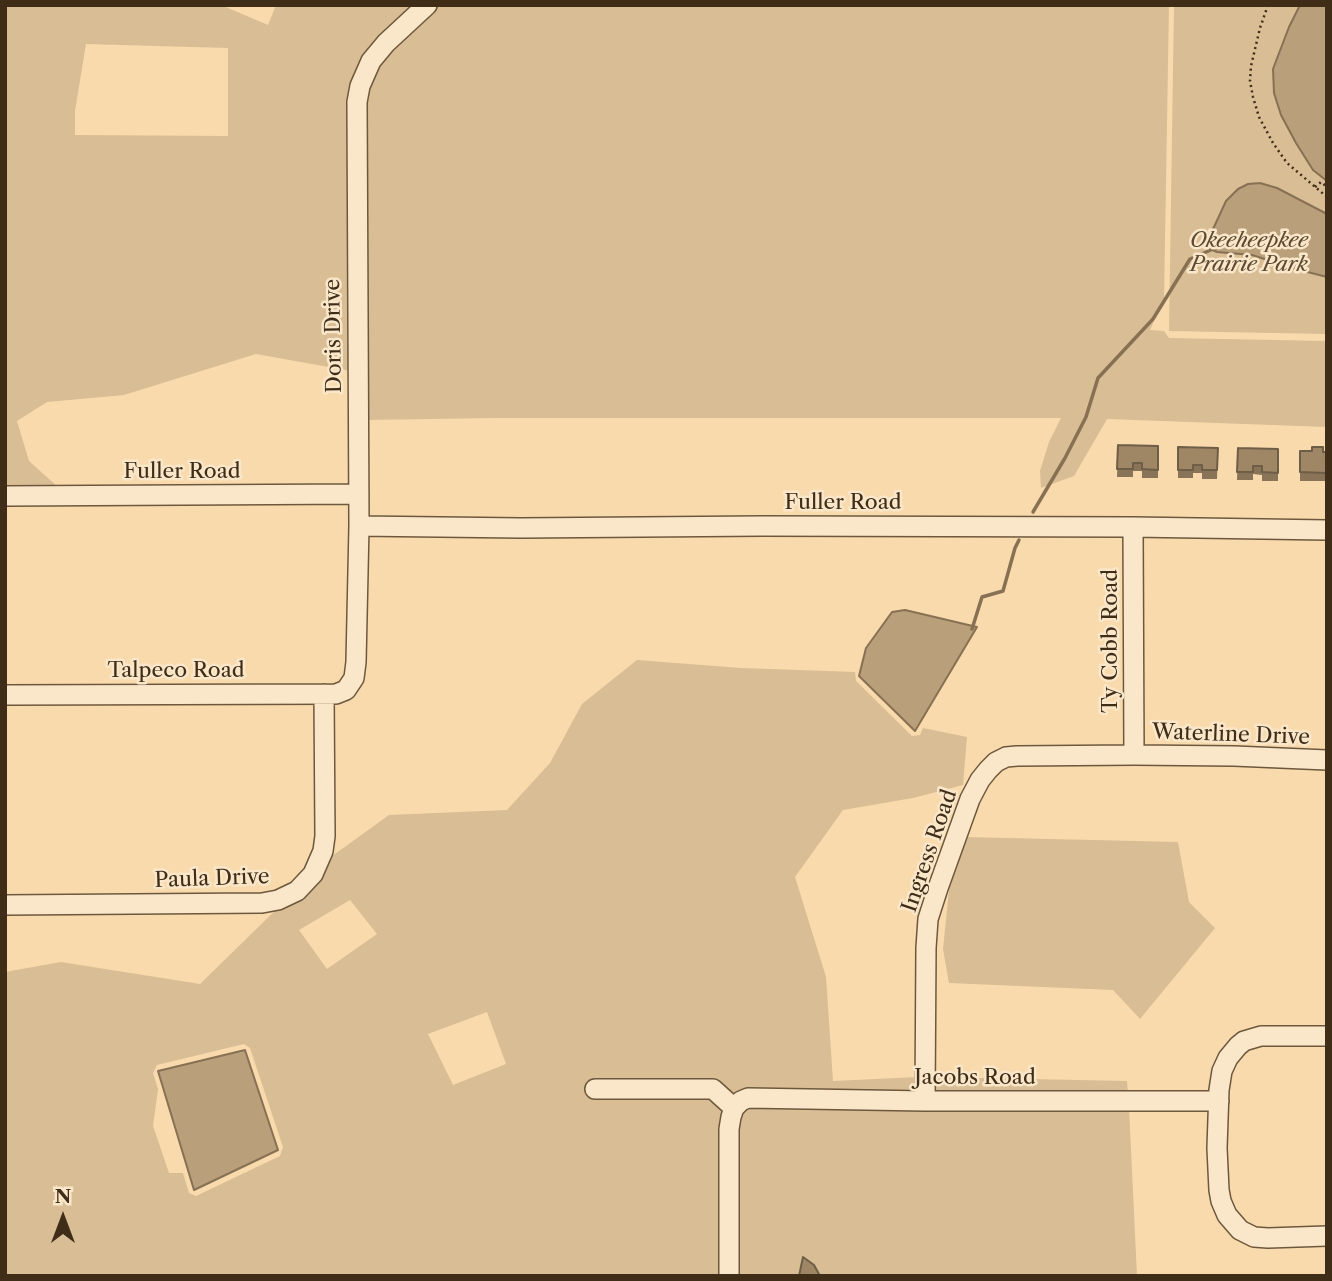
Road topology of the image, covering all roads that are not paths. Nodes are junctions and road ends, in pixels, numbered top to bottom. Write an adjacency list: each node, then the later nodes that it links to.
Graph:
1 (427, 5): 2 (street, Doris Drive)
2 (359, 494): 3 (street, Fuller Road); 4 (street, Doris Drive)
3 (5, 496)
4 (359, 526): 5 (street, Fuller Road); 7 (street, Doris Drive)
5 (1133, 527): 6 (street, Fuller Road); 10 (street, Ty Cobb Road)
6 (1327, 530)
7 (346, 690): 8 (street, Talpeco Road)
8 (324, 694): 9 (street, Talpeco Road); 12 (street, Paula Drive)
9 (5, 695)
10 (1135, 755): 11 (street, Waterline Drive); 15 (street, Ingress Road)
11 (1327, 760)
12 (5, 905)
13 (1327, 1036): 16 (street)
14 (595, 1089): 17 (street)
15 (925, 1101): 16 (street, Jacobs Road); 17 (street, Jacobs Road)
16 (1219, 1101): 18 (street)
17 (734, 1108): 19 (street)
18 (1327, 1236)
19 (729, 1276)

